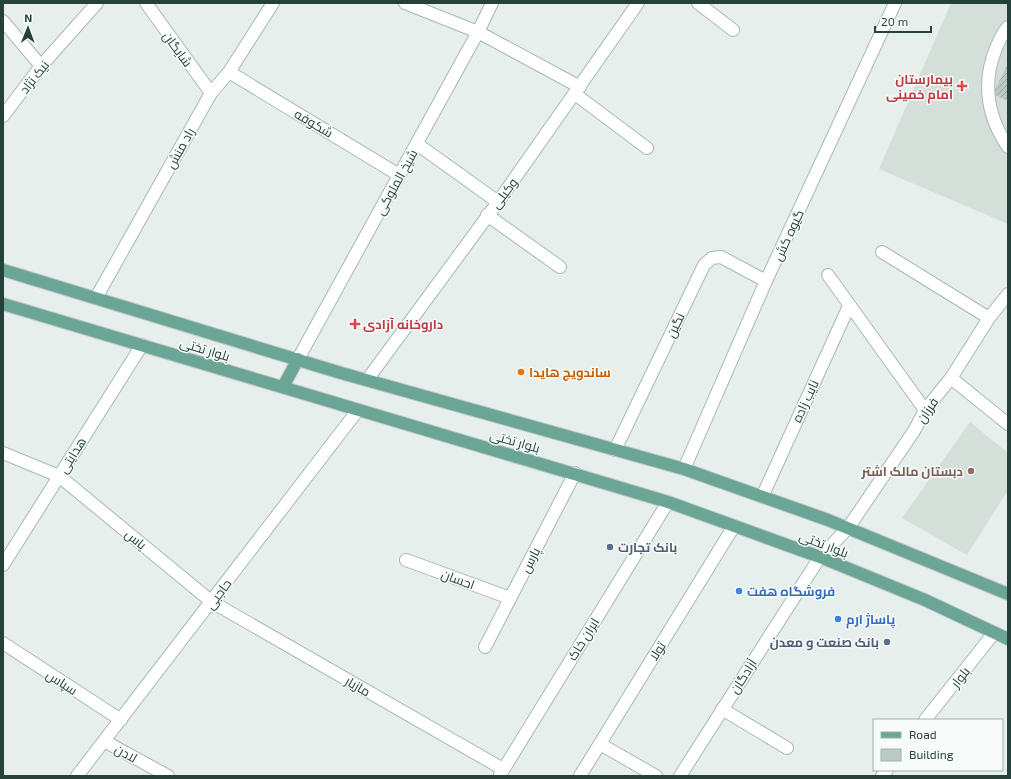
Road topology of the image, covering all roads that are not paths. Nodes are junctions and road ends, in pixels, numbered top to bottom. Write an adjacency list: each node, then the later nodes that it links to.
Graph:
1 (97, 3): 13 (street, نیک نژاد)
2 (146, 3): 16 (street, شایگان)
3 (273, 3): 14 (street, راد منش)
4 (405, 3): 12 (street)
5 (492, 3): 12 (street, شیخ الملوکی)
6 (638, 3): 15 (street, وکیلی)
7 (698, 3): 11 (street)
8 (895, 3): 28 (street, گیوه کش)
9 (3, 21): 13 (street)
10 (1008, 26): 19 (street)
11 (733, 30)
12 (478, 32): 15 (street); 18 (street, شیخ الملوکی)
13 (41, 66): 17 (street, نیک نژاد)
14 (229, 72): 16 (street, راد منش); 21 (street, شکوفه)
15 (577, 90): 20 (street); 22 (street, وکیلی)
16 (211, 94): 30 (street, راد منش)
17 (3, 116)
18 (417, 144): 21 (street, شیخ الملوکی); 22 (street)
19 (1008, 147)
20 (647, 148)
21 (400, 175): 35 (street, شیخ الملوکی)
22 (498, 202): 23 (street, وکیلی)
23 (487, 215): 25 (street); 37 (street, وکیلی)
24 (882, 252): 33 (street)
25 (560, 267)
26 (3, 270): 30 (main road, بلوار تختی)
27 (828, 275): 32 (street)
28 (766, 281): 42 (street, نگین); 44 (street, گیوه کش)
29 (1008, 295): 33 (street, فرزان)
30 (96, 298): 35 (main road, بلوار تختی)
31 (3, 304): 34 (main road, بلوار تختی)
32 (849, 306): 40 (street); 47 (street, نایب زاده)
33 (989, 318): 36 (street, فرزان)
34 (142, 345): 38 (main road, بلوار تختی); 46 (street, هدایتی)
35 (298, 359): 37 (main road, بلوار تختی); 38 (main road)
36 (951, 378): 40 (street, فرزان); 41 (street)
37 (367, 380): 42 (main road, بلوار تختی)
38 (283, 388): 39 (main road, بلوار تختی)
39 (358, 410): 45 (main road, بلوار تختی); 56 (street, حاجبی)
40 (925, 410): 50 (street, فرزان)
41 (1008, 424)
42 (615, 450): 44 (main road, بلوار تختی)
43 (3, 453): 46 (street, یاس)
44 (684, 469): 47 (main road, بلوار تختی)
45 (575, 473): 48 (main road, بلوار تختی); 55 (street, پارس)
46 (59, 476): 53 (street, هدایتی); 56 (street, یاس)
47 (762, 497): 50 (main road, بلوار تختی)
48 (668, 502): 49 (main road, بلوار تختی); 67 (street, ایران خاک)
49 (734, 526): 51 (main road, بلوار تختی); 65 (street, تولا)
50 (848, 528): 51 (street, فرزان); 54 (main road, بلوار تختی)
51 (820, 556): 57 (main road, بلوار تختی); 61 (street, آزادگان)
52 (406, 560): 55 (street, احسان)
53 (3, 565)
54 (1008, 594)
55 (510, 598): 60 (street, پارس)
56 (212, 602): 63 (street, حاجبی); 67 (street, مازیار)
57 (994, 633): 58 (main road, بلوار تختی); 62 (street, بلوار)
58 (1008, 639)
59 (3, 643): 63 (street, سپاس)
60 (485, 647)
61 (722, 709): 66 (street); 72 (street, آزادگان)
62 (926, 719)
63 (121, 720): 64 (street, حاجبی)
64 (104, 741): 68 (street, حاجبی); 69 (street, لادن)
65 (600, 744): 70 (street, تولا); 71 (street)
66 (787, 748)
67 (501, 772)
68 (77, 776)
69 (168, 776)
70 (580, 776)
71 (656, 776)
72 (680, 776)

